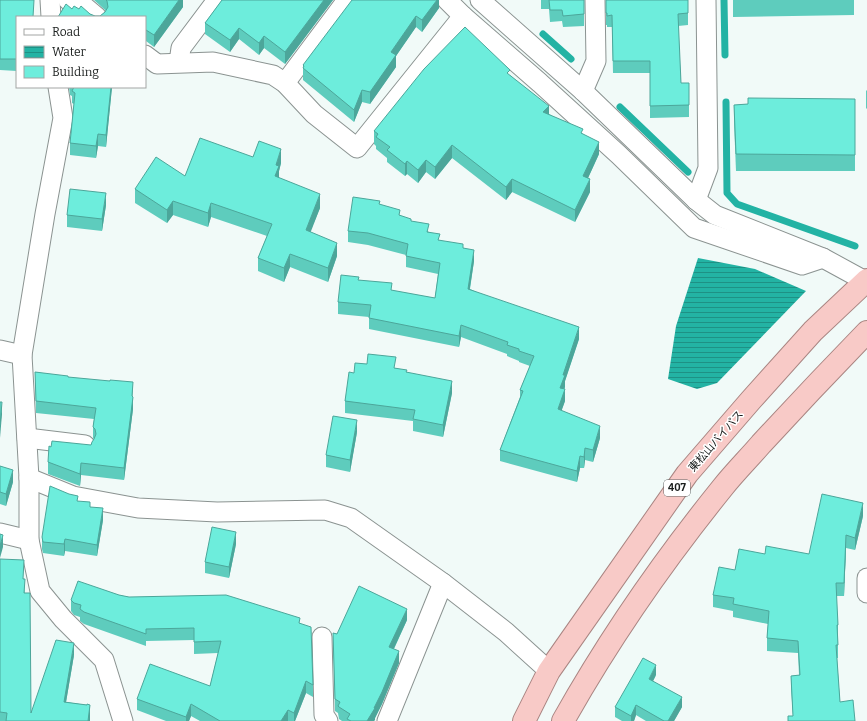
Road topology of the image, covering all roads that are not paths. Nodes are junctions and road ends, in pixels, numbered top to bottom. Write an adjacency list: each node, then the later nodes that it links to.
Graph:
1 (50, 0): 9 (street)
2 (216, 0): 13 (street)
3 (347, 0): 14 (street)
4 (447, 0): 11 (street)
5 (480, 0): 16 (street)
6 (595, 0): 16 (street)
7 (706, 0): 17 (street)
8 (75, 1): 10 (street)
9 (51, 16)
10 (96, 16)
11 (463, 16): 14 (street); 18 (street)
12 (146, 55): 13 (street)
13 (179, 62): 14 (street)
14 (285, 83)
15 (58, 88): 22 (street)
16 (583, 91): 17 (street)
17 (696, 200): 18 (street)
18 (823, 258): 19 (street)
19 (866, 281): 32 (highway, 東松山バイパス / 407)
20 (867, 332): 37 (highway)
21 (0, 350): 22 (street)
22 (22, 356): 23 (street)
23 (27, 438): 24 (street); 25 (street)
24 (85, 445)
25 (29, 478): 27 (street); 29 (street)
26 (0, 533): 27 (street)
27 (29, 540): 33 (street)
28 (867, 578): 30 (street)
29 (443, 583): 32 (street); 35 (street)
30 (867, 593)
31 (322, 637): 34 (street)
32 (549, 671): 36 (highway, 東松山バイパス / 407)
33 (123, 721)
34 (328, 721)
35 (386, 721)
36 (524, 721)
37 (563, 721)

